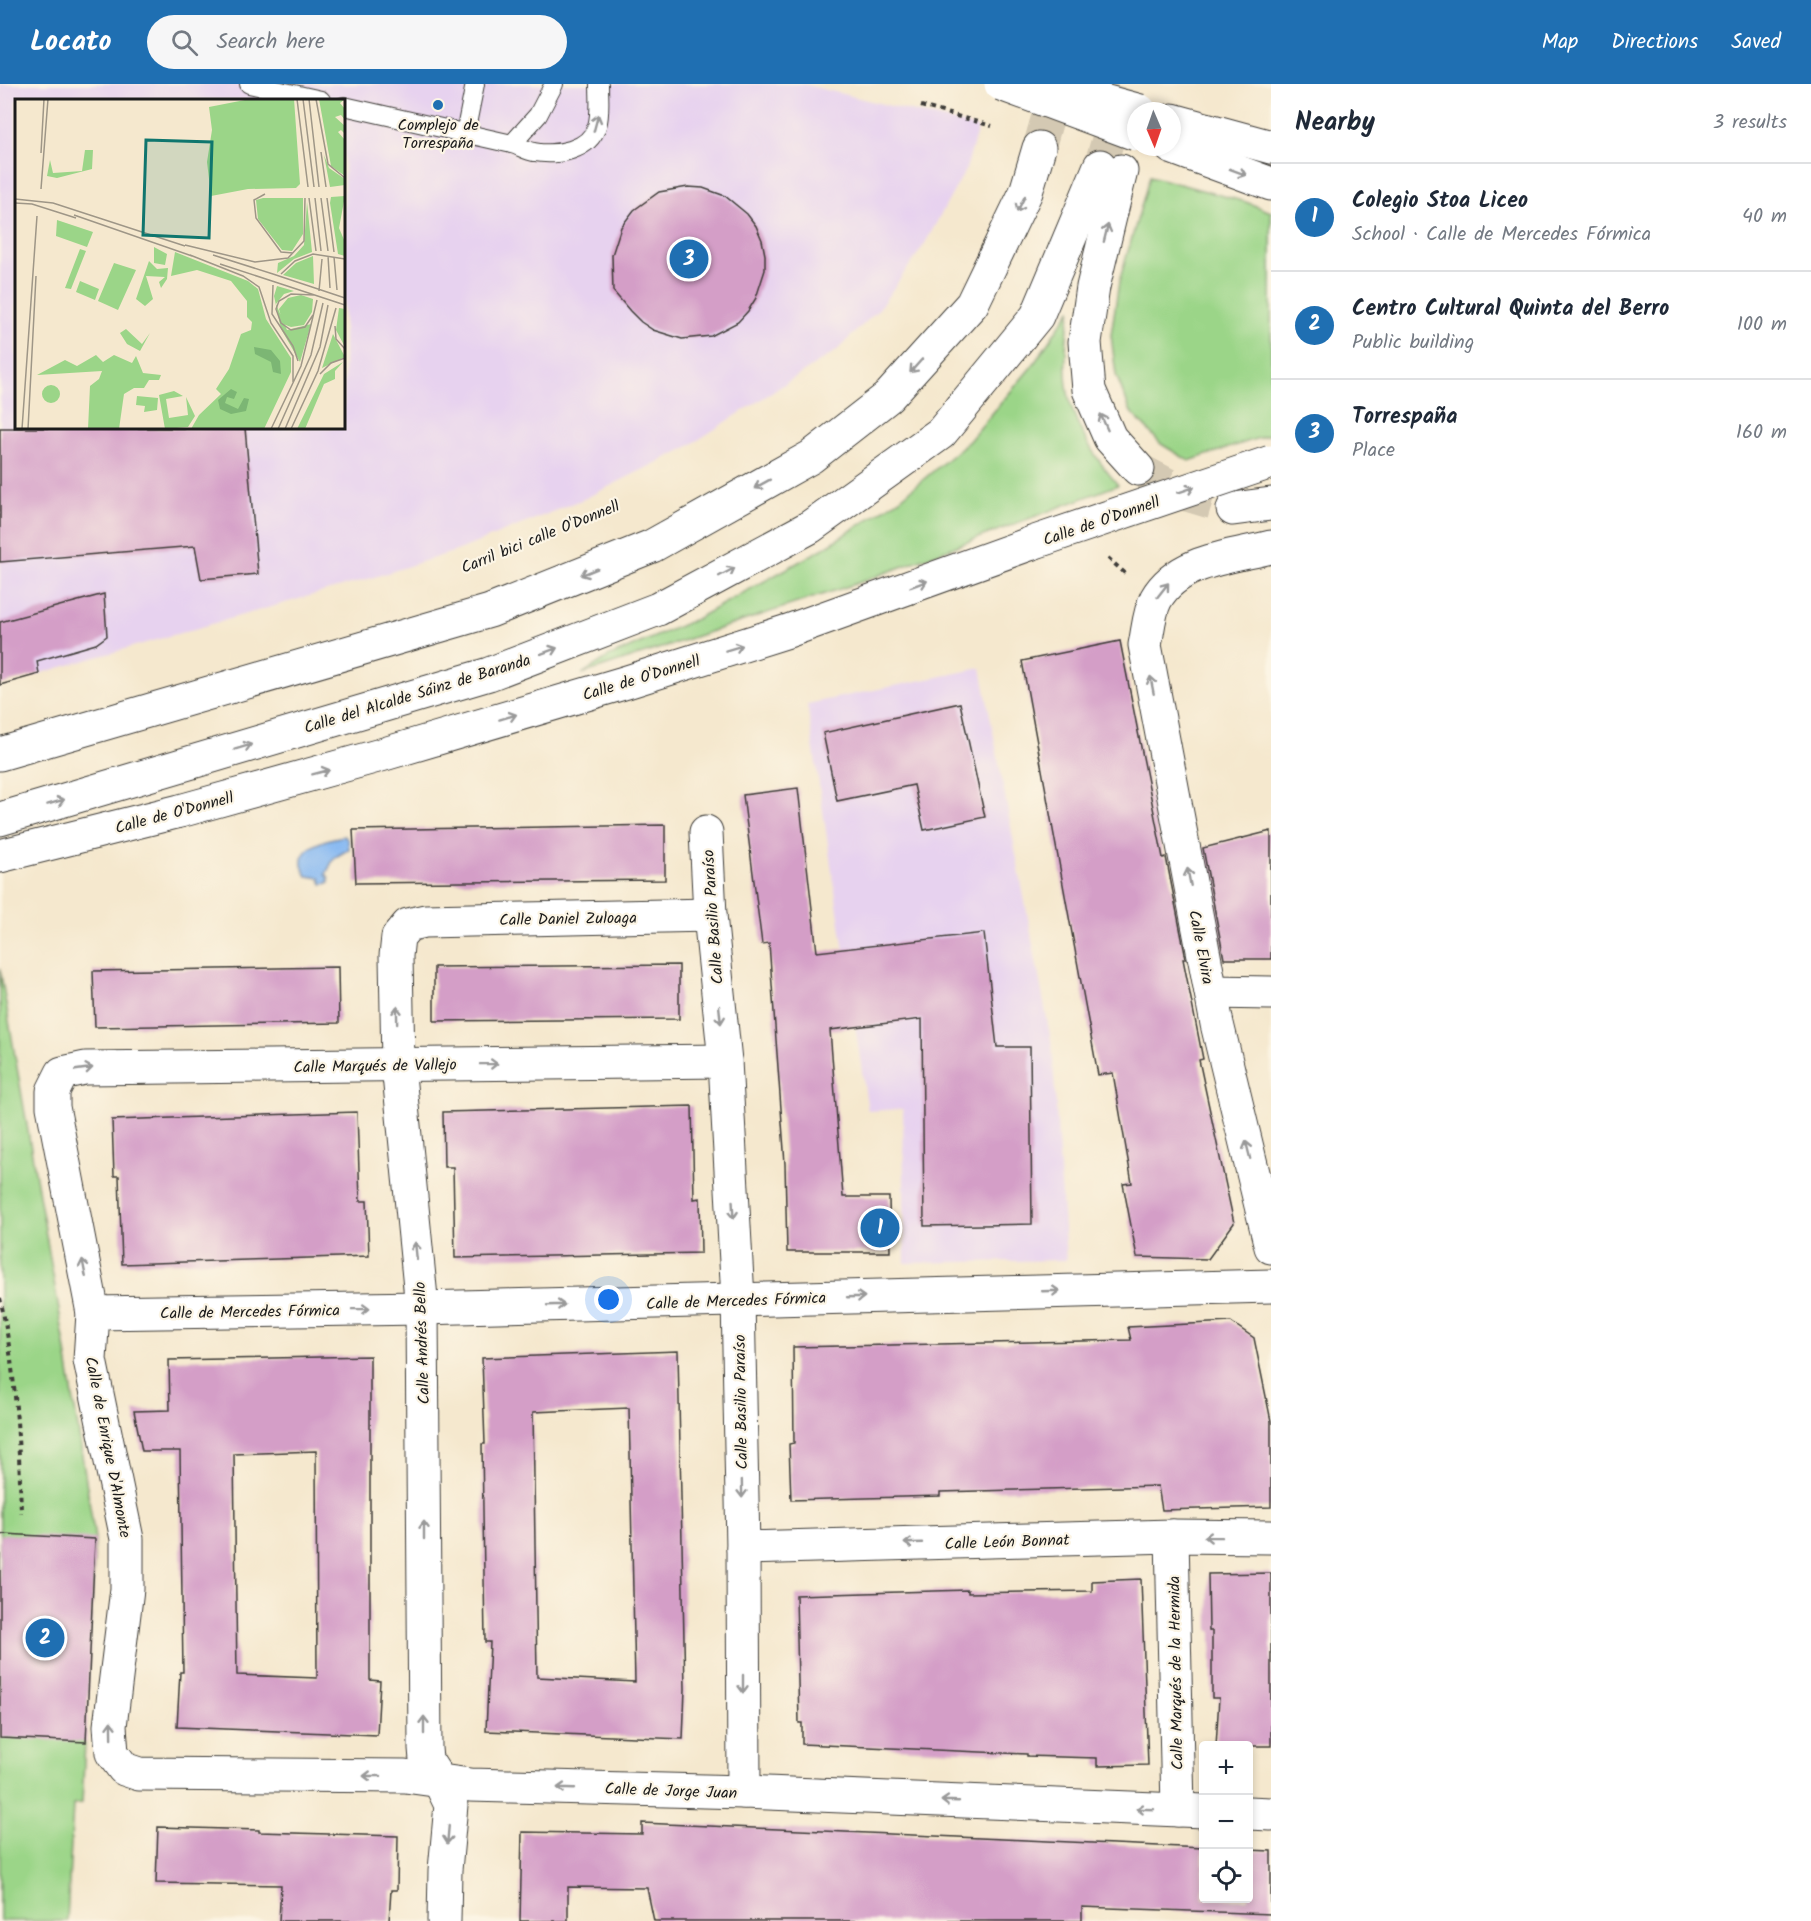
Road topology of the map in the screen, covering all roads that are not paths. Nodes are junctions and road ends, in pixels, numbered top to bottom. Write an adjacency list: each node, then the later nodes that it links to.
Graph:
1 (249, 84): 7 (lane)
2 (475, 84): 12 (lane)
3 (554, 84): 13 (lane)
4 (599, 84): 13 (lane, one-way to 4)
5 (1001, 84): 11 (street, bridge)
6 (1041, 84): 9 (street, bridge)
7 (316, 99)
8 (345, 106): 12 (lane)
9 (1127, 107)
10 (1181, 126): 14 (street)
11 (1127, 131)
12 (465, 134): 13 (lane)
13 (512, 144)
14 (1207, 145): 15 (street); 16 (street); 18 (street, one-way to 18)
15 (1181, 146)
16 (1271, 147)
17 (1039, 148): 24 (street, one-way to 24)
18 (1271, 184)
19 (1271, 462): 27 (street, Calle de O'Donnell, one-way to 19, bridge)
20 (1138, 469): 25 (street, Calle del Alcalde Sáinz de Baranda)
21 (1271, 504): 22 (street)
22 (1233, 509)
23 (1271, 547): 30 (street, Calle Elvira, one-way to 23)
24 (0, 754)
25 (0, 819)
26 (706, 832): 28 (street, Calle Basilio Paraíso)
27 (0, 856)
28 (710, 915): 29 (street, Calle Daniel Zuloaga); 32 (street, Calle Basilio Paraíso, one-way to 32)
29 (425, 921): 33 (street, Calle Andrés Bello, one-way to 29)
30 (1211, 992): 31 (street); 35 (street, Calle Elvira, one-way to 30)
31 (1271, 993)
32 (725, 1061): 33 (street, Calle Marqués de Vallejo, one-way to 32); 37 (street, Calle Basilio Paraíso, one-way to 37)
33 (398, 1065): 34 (street, Calle Marqués de Vallejo, one-way to 33); 38 (street, Calle Andrés Bello, one-way to 33)
34 (53, 1107): 39 (street, Calle de Enrique D'Almonte, one-way to 34)
35 (1271, 1247)
36 (1271, 1286): 37 (street, Calle de Mercedes Fórmica, one-way to 36)
37 (738, 1299): 38 (street, Calle de Mercedes Fórmica, one-way to 37); 42 (street, Calle Basilio Paraíso, one-way to 42)
38 (422, 1308): 39 (street, Calle de Mercedes Fórmica, one-way to 38); 44 (street, Calle Andrés Bello, one-way to 38)
39 (93, 1313): 43 (street, Calle de Enrique D'Almonte, one-way to 39)
40 (1172, 1536): 41 (street, Calle León Bonnat, one-way to 40); 42 (street, Calle León Bonnat, one-way to 42); 46 (street, Calle Marqués de la Hermida)
41 (1271, 1537)
42 (743, 1548): 45 (street, Calle Basilio Paraíso, one-way to 45)
43 (139, 1774): 44 (street, Calle de Jorge Juan, one-way to 43)
44 (439, 1780): 45 (street, Calle de Jorge Juan, one-way to 44); 49 (street, Calle Andrés Bello, one-way to 49)
45 (744, 1792): 46 (street, Calle de Jorge Juan, one-way to 45)
46 (1191, 1811)
47 (1253, 1813): 48 (street)
48 (1271, 1814)
49 (444, 1921)

